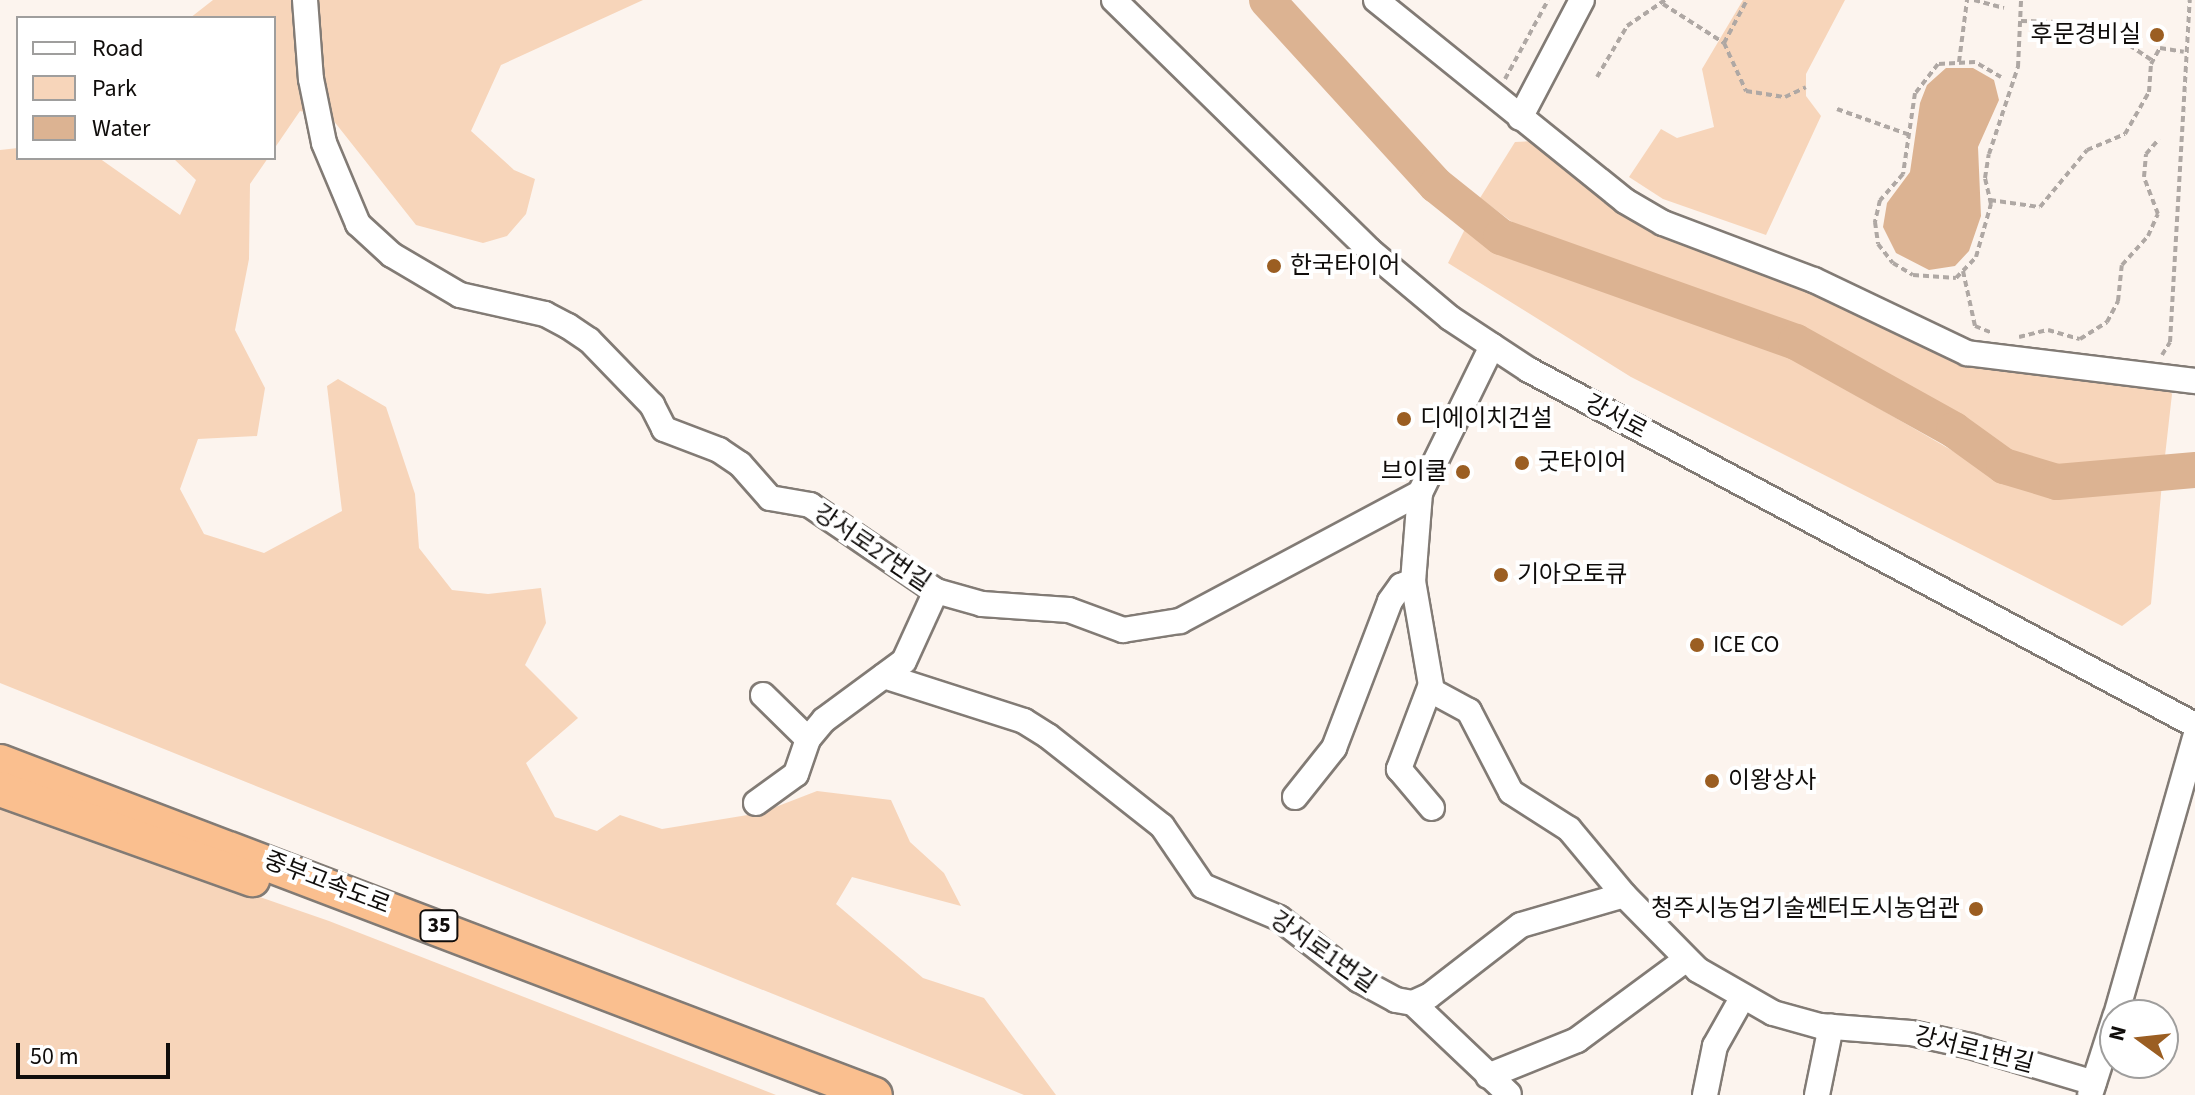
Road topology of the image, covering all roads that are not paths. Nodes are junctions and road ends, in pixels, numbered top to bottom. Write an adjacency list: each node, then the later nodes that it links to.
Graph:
1 (305, 0): 10 (street, 강서로27번길)
2 (1114, 0): 6 (street, 강서로)
3 (1376, 0): 5 (street)
4 (1582, 0): 5 (street)
5 (1520, 118): 7 (street)
6 (1492, 346): 8 (street); 14 (street, 강서로)
7 (2195, 381)
8 (1420, 493): 9 (street); 10 (street, 강서로27번길)
9 (1413, 581): 12 (street); 19 (street)
10 (936, 591): 11 (street)
11 (884, 676): 16 (street); 26 (street, 강서로1번길)
12 (1430, 687): 21 (street); 22 (street, 강서로1번길)
13 (763, 695): 16 (street)
14 (2195, 725)
15 (2195, 737): 25 (street)
16 (808, 739): 20 (street)
17 (0, 762): 33 (highway, 중부고속도로 / 35)
18 (0, 789): 32 (highway, 중부고속도로 / 35)
19 (1295, 797)
20 (756, 803)
21 (1432, 808)
22 (1624, 895): 23 (street, 강서로1번길); 26 (street)
23 (1685, 960): 24 (street, 강서로1번길); 29 (street)
24 (1742, 998): 27 (street, 강서로1번길); 34 (street)
25 (2120, 999)
26 (1413, 1003): 29 (street)
27 (1831, 1026): 30 (street, 강서로1번길); 35 (street)
28 (2099, 1067): 30 (street)
29 (1488, 1076): 31 (street)
30 (2092, 1089)
31 (1509, 1094)
32 (813, 1095)
33 (875, 1095)
34 (1705, 1095)
35 (1817, 1095)

